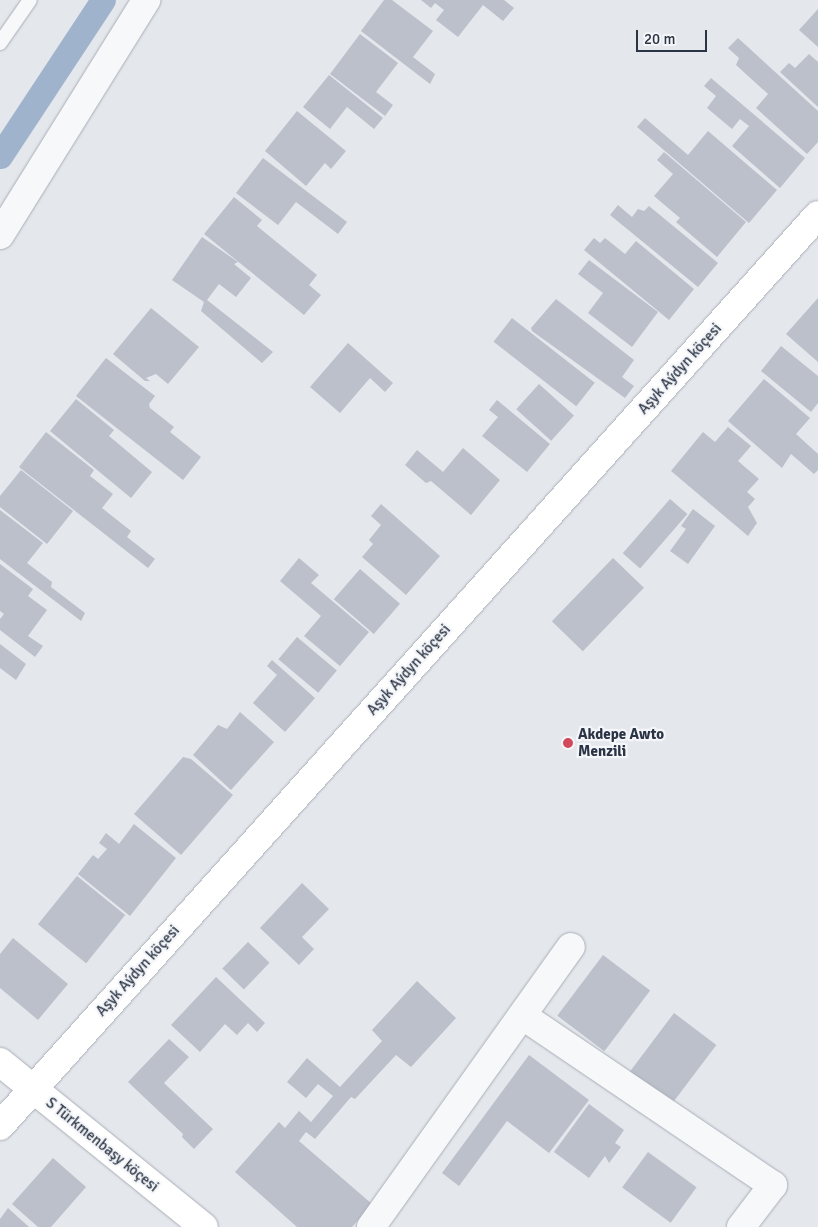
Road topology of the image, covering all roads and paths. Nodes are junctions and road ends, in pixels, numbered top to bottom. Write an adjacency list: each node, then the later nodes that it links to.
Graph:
1 (30, 0): 3 (lane)
2 (146, 0): 5 (street)
3 (0, 43)
4 (818, 215): 9 (main road, Aşyk Aýdyn köçesi)
5 (0, 235)
6 (571, 947): 7 (street)
7 (523, 1016): 12 (street); 13 (street)
8 (0, 1062): 9 (main road, S Türkmenbaşy köçesi)
9 (33, 1089): 10 (main road, Aşyk Aýdyn köçesi); 11 (main road, S Türkmenbaşy köçesi)
10 (0, 1126)
11 (204, 1227)
12 (371, 1227)
13 (741, 1227)

